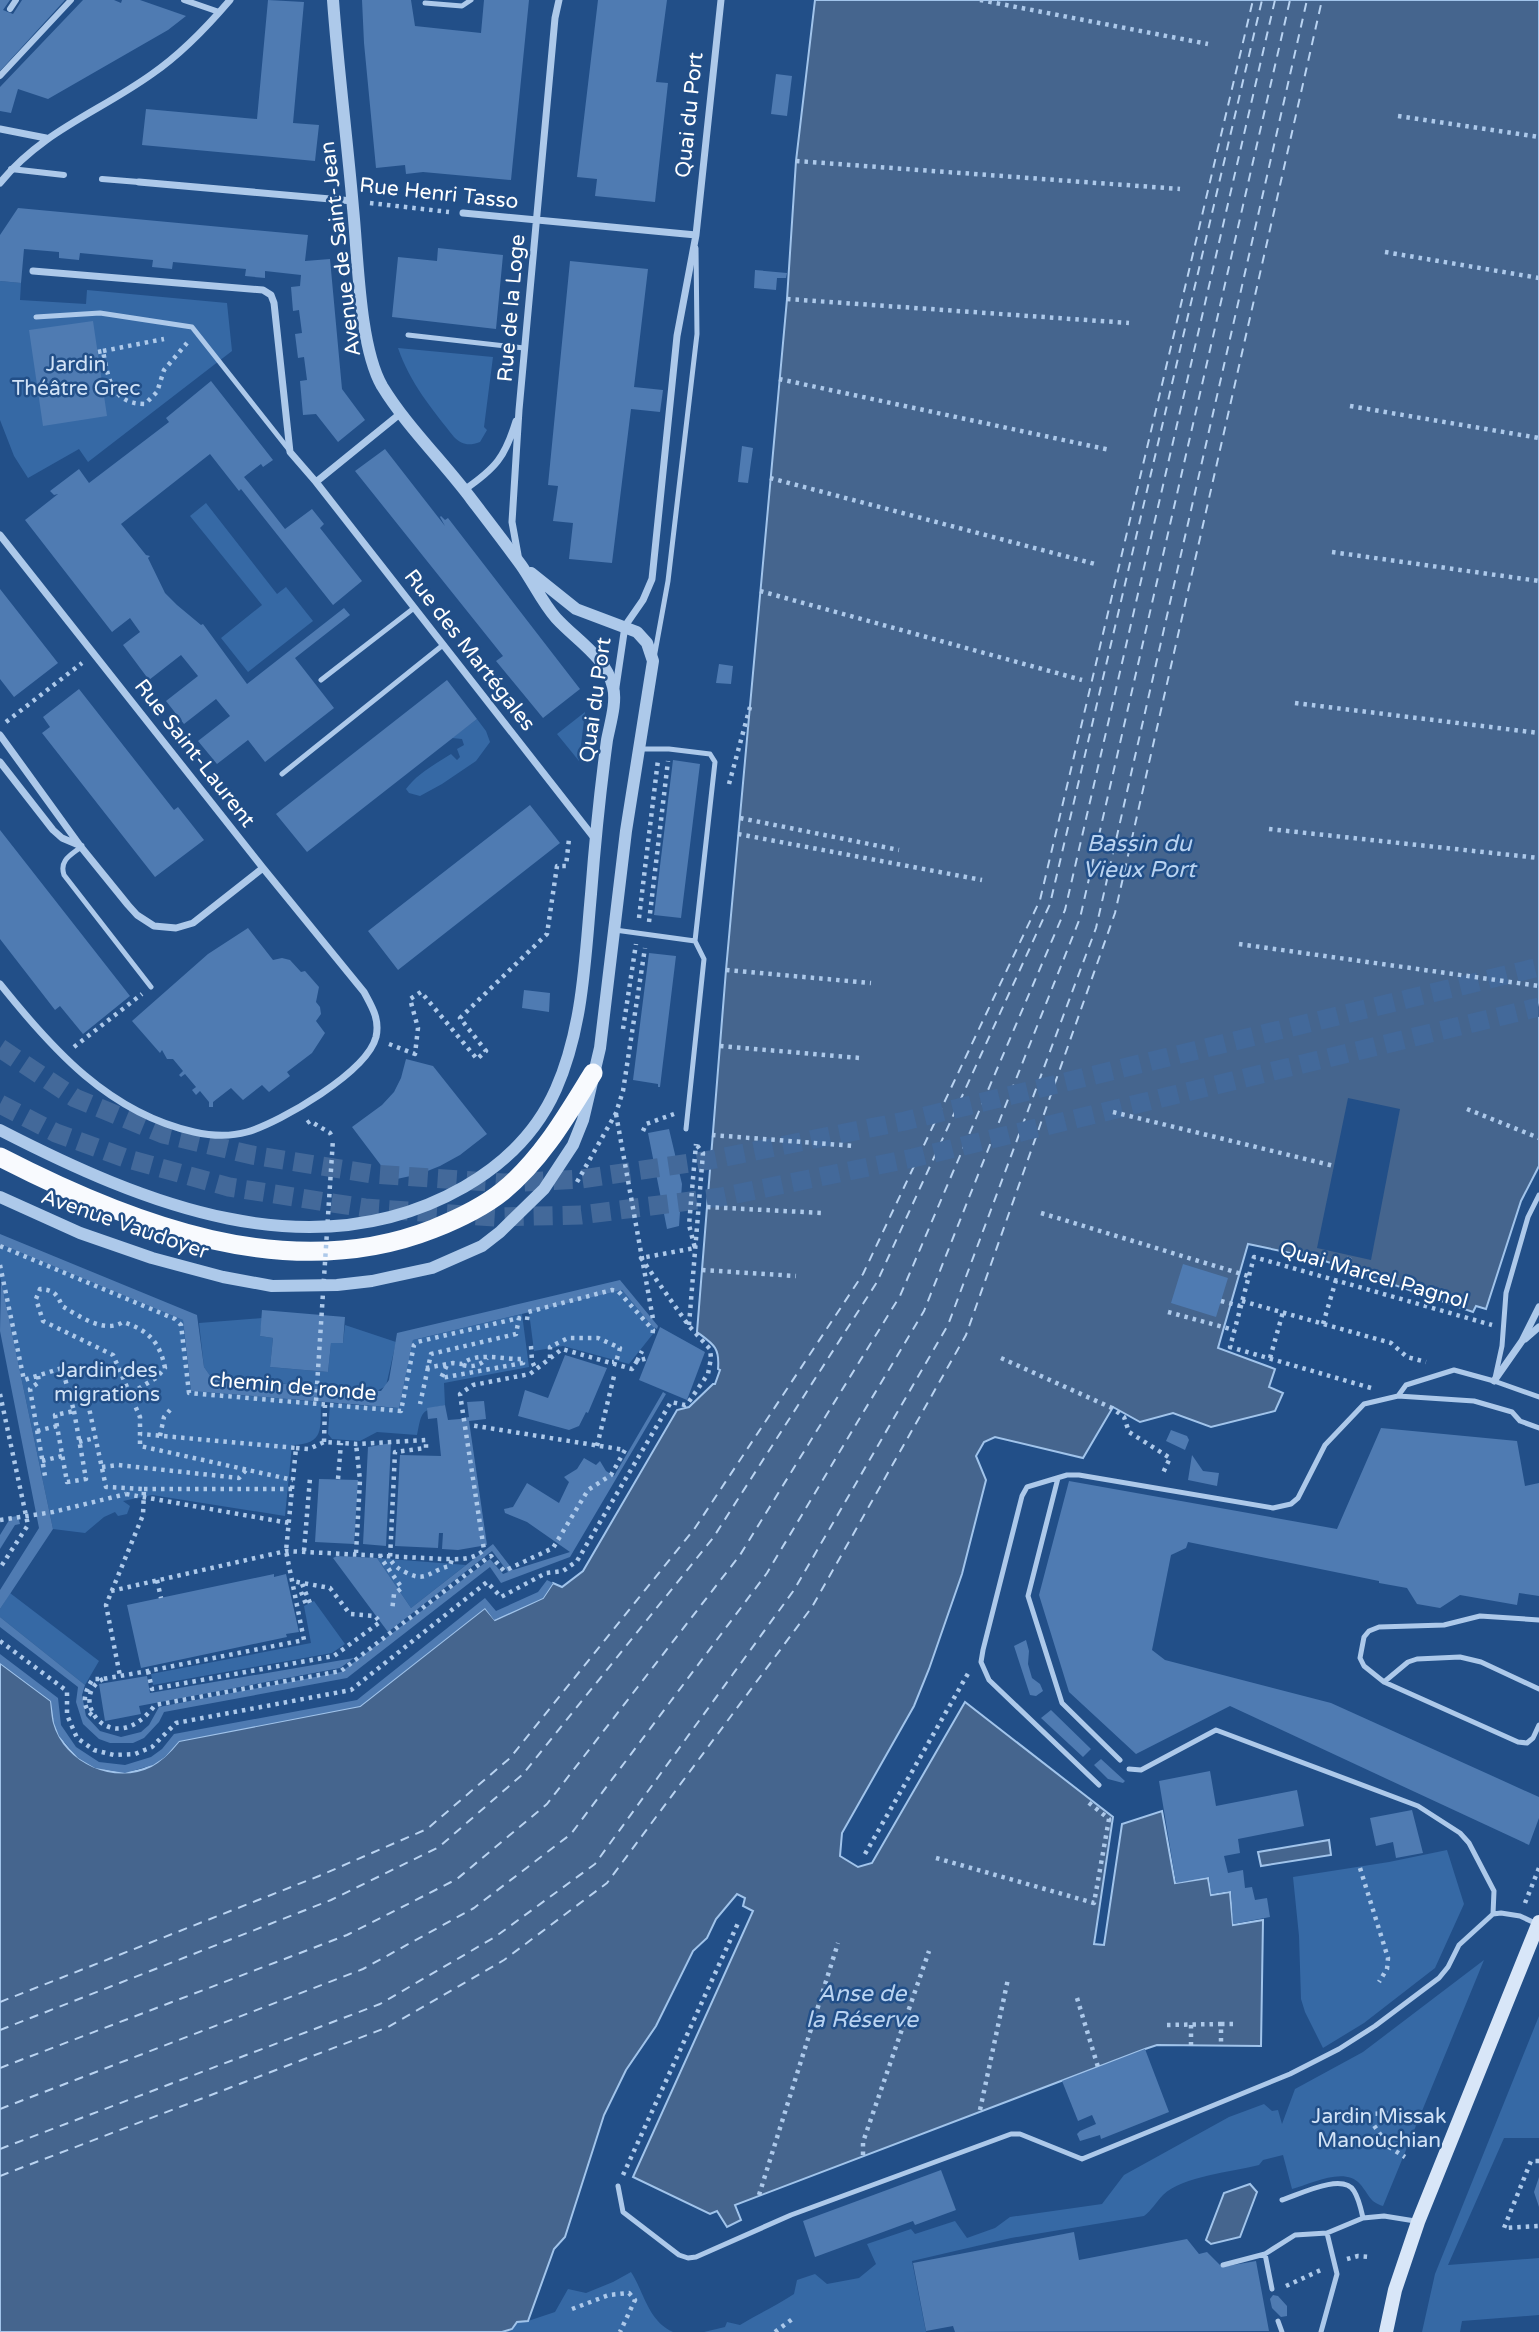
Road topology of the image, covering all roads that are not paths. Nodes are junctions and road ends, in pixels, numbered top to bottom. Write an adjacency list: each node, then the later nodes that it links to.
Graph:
1 (16, 0): 10 (street)
2 (71, 0): 12 (street)
3 (184, 0): 11 (street)
4 (230, 0): 11 (street)
5 (471, 0): 9 (lane)
6 (559, 0): 22 (street, Rue de la Loge)
7 (721, 0): 23 (street, Quai du Port)
8 (332, 1): 20 (street, Avenue de Saint-Jean)
9 (425, 3)
10 (10, 9)
11 (219, 12): 14 (street)
12 (0, 76)
13 (0, 129): 14 (street)
14 (46, 138): 15 (street)
15 (11, 169): 16 (street); 17 (street)
16 (64, 175)
17 (2, 179)
18 (102, 179): 19 (street, Rue Henri Tasso)
19 (139, 182): 20 (street, Rue Henri Tasso)
20 (353, 201): 29 (street, Avenue de Saint-Jean)
21 (463, 214): 22 (street, Rue Henri Tasso)
22 (536, 220): 23 (street, Rue Henri Tasso); 27 (street, Rue de la Loge)
23 (696, 235): 36 (street, Quai du Port); 38 (lane, Quai du Port)
24 (33, 271): 30 (street)
25 (36, 317): 30 (lane)
26 (408, 335): 27 (lane)
27 (524, 348): 28 (street, Rue de la Loge)
28 (519, 410): 32 (street, Rue de la Loge); 34 (street, Rue de la Loge)
29 (401, 414): 31 (street); 32 (street, Avenue de Saint-Jean)
30 (290, 452): 31 (street, Rue des Martégales)
31 (316, 482): 35 (street, Rue des Martégales)
32 (464, 490): 34 (street, Avenue de Saint-Jean)
33 (0, 534): 47 (street, Rue Saint-Laurent)
34 (521, 564): 36 (street, Avenue de Saint-Jean); 40 (street, Avenue de Saint-Jean)
35 (414, 608): 37 (street, Rue des Martégales); 39 (lane)
36 (625, 626): 38 (street, Avenue de Saint-Jean); 40 (street, Quai du Port)
37 (443, 645): 44 (lane); 45 (street, Rue des Martégales)
38 (653, 661): 42 (street, Quai du Port)
39 (321, 680)
40 (615, 691): 45 (street, Quai du Port)
41 (0, 735): 46 (street)
42 (639, 749): 48 (street, Quai du Port); 49 (lane)
43 (0, 762): 46 (street)
44 (282, 774)
45 (595, 839): 53 (street, Quai du Port)
46 (81, 847): 47 (street); 51 (lane)
47 (263, 868): 50 (street, Rue Saint-Laurent)
48 (615, 930): 49 (lane); 52 (street, Quai du Port)
49 (695, 941): 54 (lane)
50 (0, 984)
51 (151, 987)
52 (593, 1073): 56 (highway); 58 (street, Avenue Vaudoyer)
53 (555, 1092): 55 (street, Avenue Vaudoyer)
54 (686, 1129)
55 (0, 1130)
56 (0, 1157)
57 (1539, 1195): 62 (lane)
58 (0, 1197)
59 (1539, 1307): 61 (street)
60 (1539, 1328): 61 (street)
61 (1522, 1342): 62 (street)
62 (1494, 1381): 63 (lane); 64 (lane)
63 (1398, 1395): 65 (lane); 66 (lane)
64 (1539, 1397)
65 (1539, 1428)
66 (1058, 1478): 71 (lane); 73 (lane)
67 (1539, 1620): 68 (lane)
68 (1384, 1682): 69 (lane); 70 (lane)
69 (1539, 1689)
70 (1539, 1724)
71 (1120, 1760)
72 (1129, 1769): 74 (lane)
73 (1099, 1785)
74 (1493, 1914): 75 (lane); 76 (lane)
75 (1539, 1923): 79 (main road)
76 (618, 2186)
77 (1282, 2200): 78 (lane)
78 (1363, 2218): 79 (lane); 80 (lane)
79 (1418, 2222): 87 (main road)
80 (1327, 2233): 81 (lane); 86 (lane)
81 (1265, 2254): 82 (lane); 83 (lane)
82 (1223, 2265)
83 (1272, 2289)
84 (1278, 2321): 85 (lane)
85 (1282, 2332)
86 (1321, 2332)
87 (1385, 2332)

